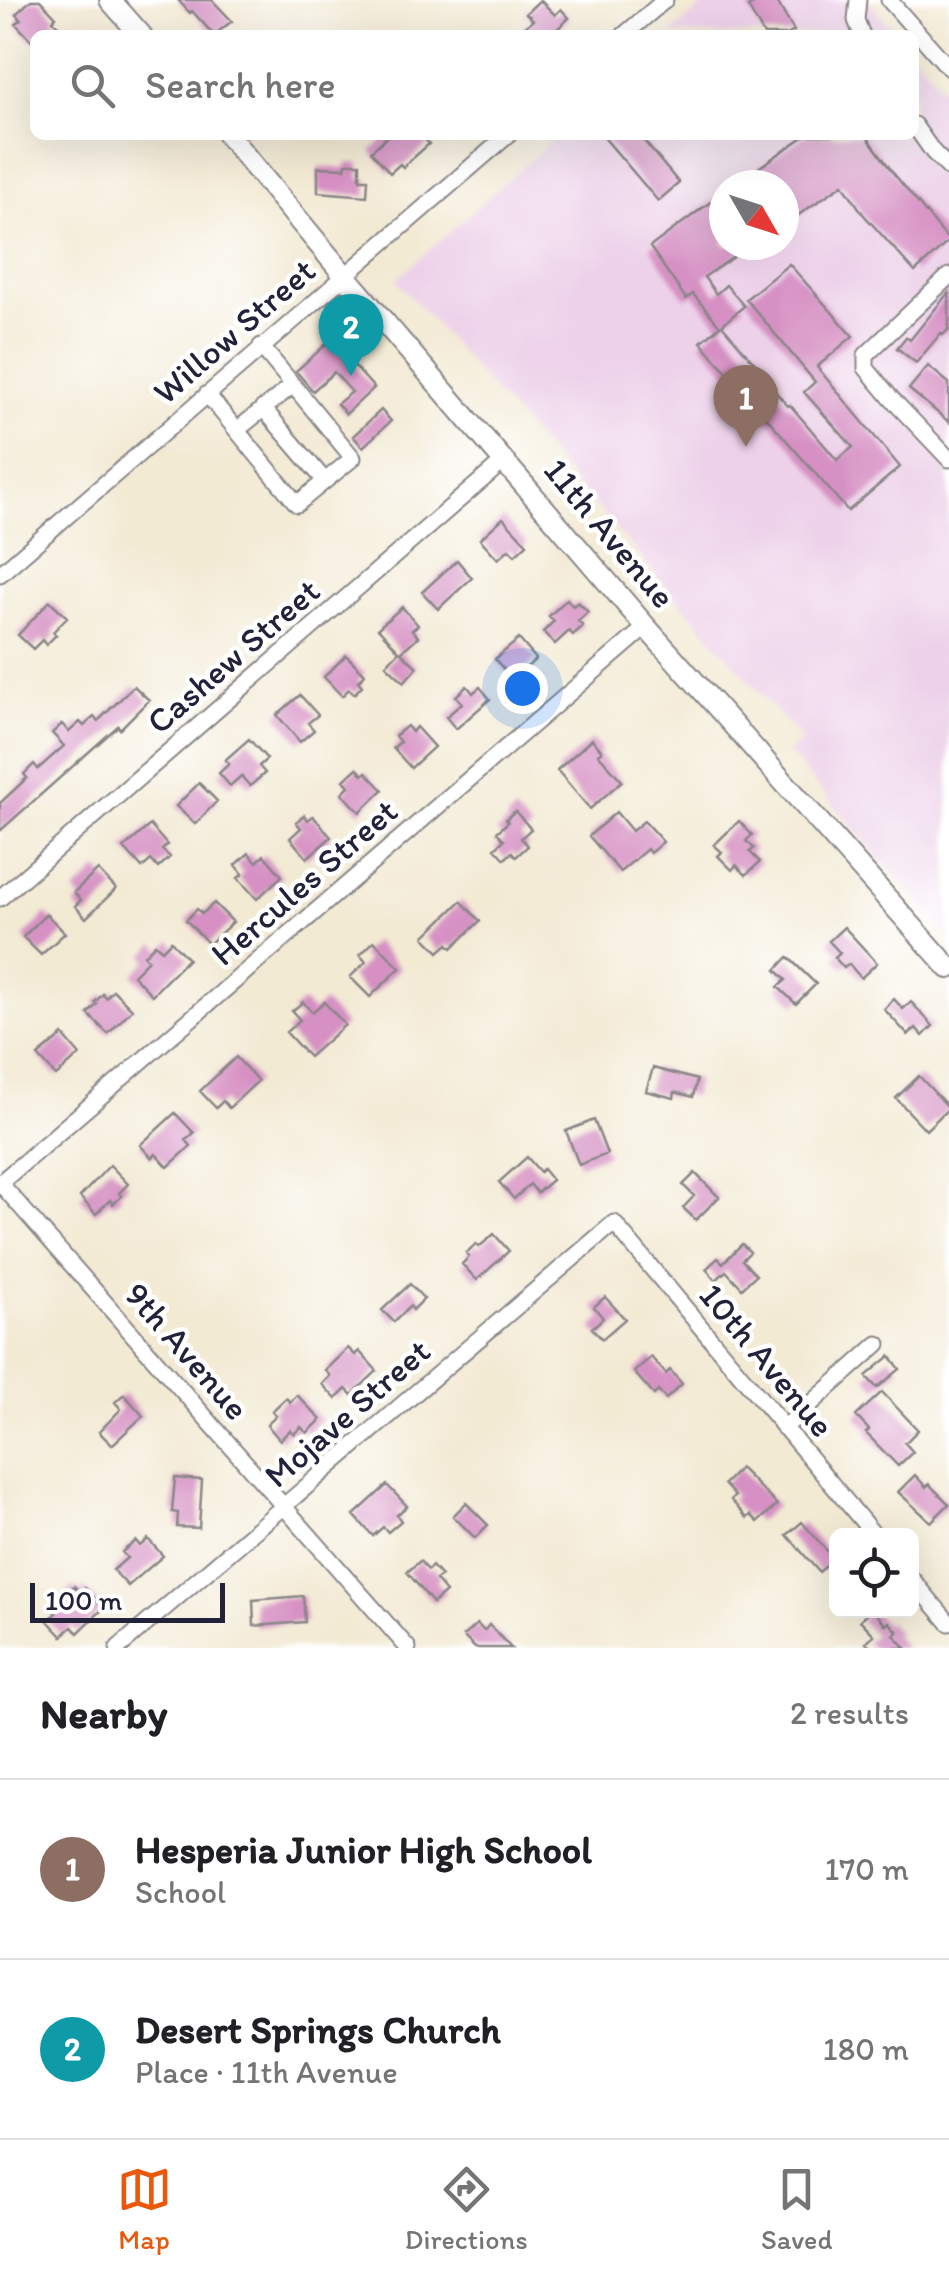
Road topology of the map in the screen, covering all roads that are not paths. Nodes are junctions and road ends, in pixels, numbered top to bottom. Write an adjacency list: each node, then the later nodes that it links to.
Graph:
1 (110, 0): 5 (main road)
2 (665, 0): 6 (street)
3 (858, 0): 7 (street)
4 (890, 0): 8 (street)
5 (137, 30)
6 (630, 30)
7 (860, 30)
8 (916, 30)
9 (919, 33): 10 (street)
10 (949, 68)
11 (919, 132): 14 (street)
12 (232, 140): 15 (main road, 11th Avenue)
13 (502, 140): 15 (street, Willow Street)
14 (949, 168)
15 (344, 276): 17 (street, Willow Street); 23 (main road, 11th Avenue)
16 (949, 276): 22 (street)
17 (261, 346): 18 (street); 19 (street, Willow Street)
18 (292, 384): 20 (street); 24 (street)
19 (207, 394): 21 (street); 25 (street, Willow Street)
20 (263, 408): 21 (street); 24 (street)
21 (237, 430): 24 (street)
22 (949, 459)
23 (505, 460): 26 (main road, 11th Avenue); 27 (street, Cashew Street)
24 (326, 481)
25 (0, 574)
26 (646, 628): 28 (main road, 11th Avenue); 29 (street, Hercules Street)
27 (0, 898)
28 (949, 968)
29 (0, 1183): 33 (street, 9th Avenue)
30 (614, 1223): 32 (street, 10th Avenue); 33 (street, Mojave Street)
31 (878, 1344): 32 (street)
32 (784, 1428): 34 (street, 10th Avenue)
33 (283, 1507): 37 (street, Mojave Street); 38 (street, 9th Avenue)
34 (868, 1528)
35 (919, 1588): 36 (street)
36 (949, 1624)
37 (118, 1648)
38 (408, 1648)

